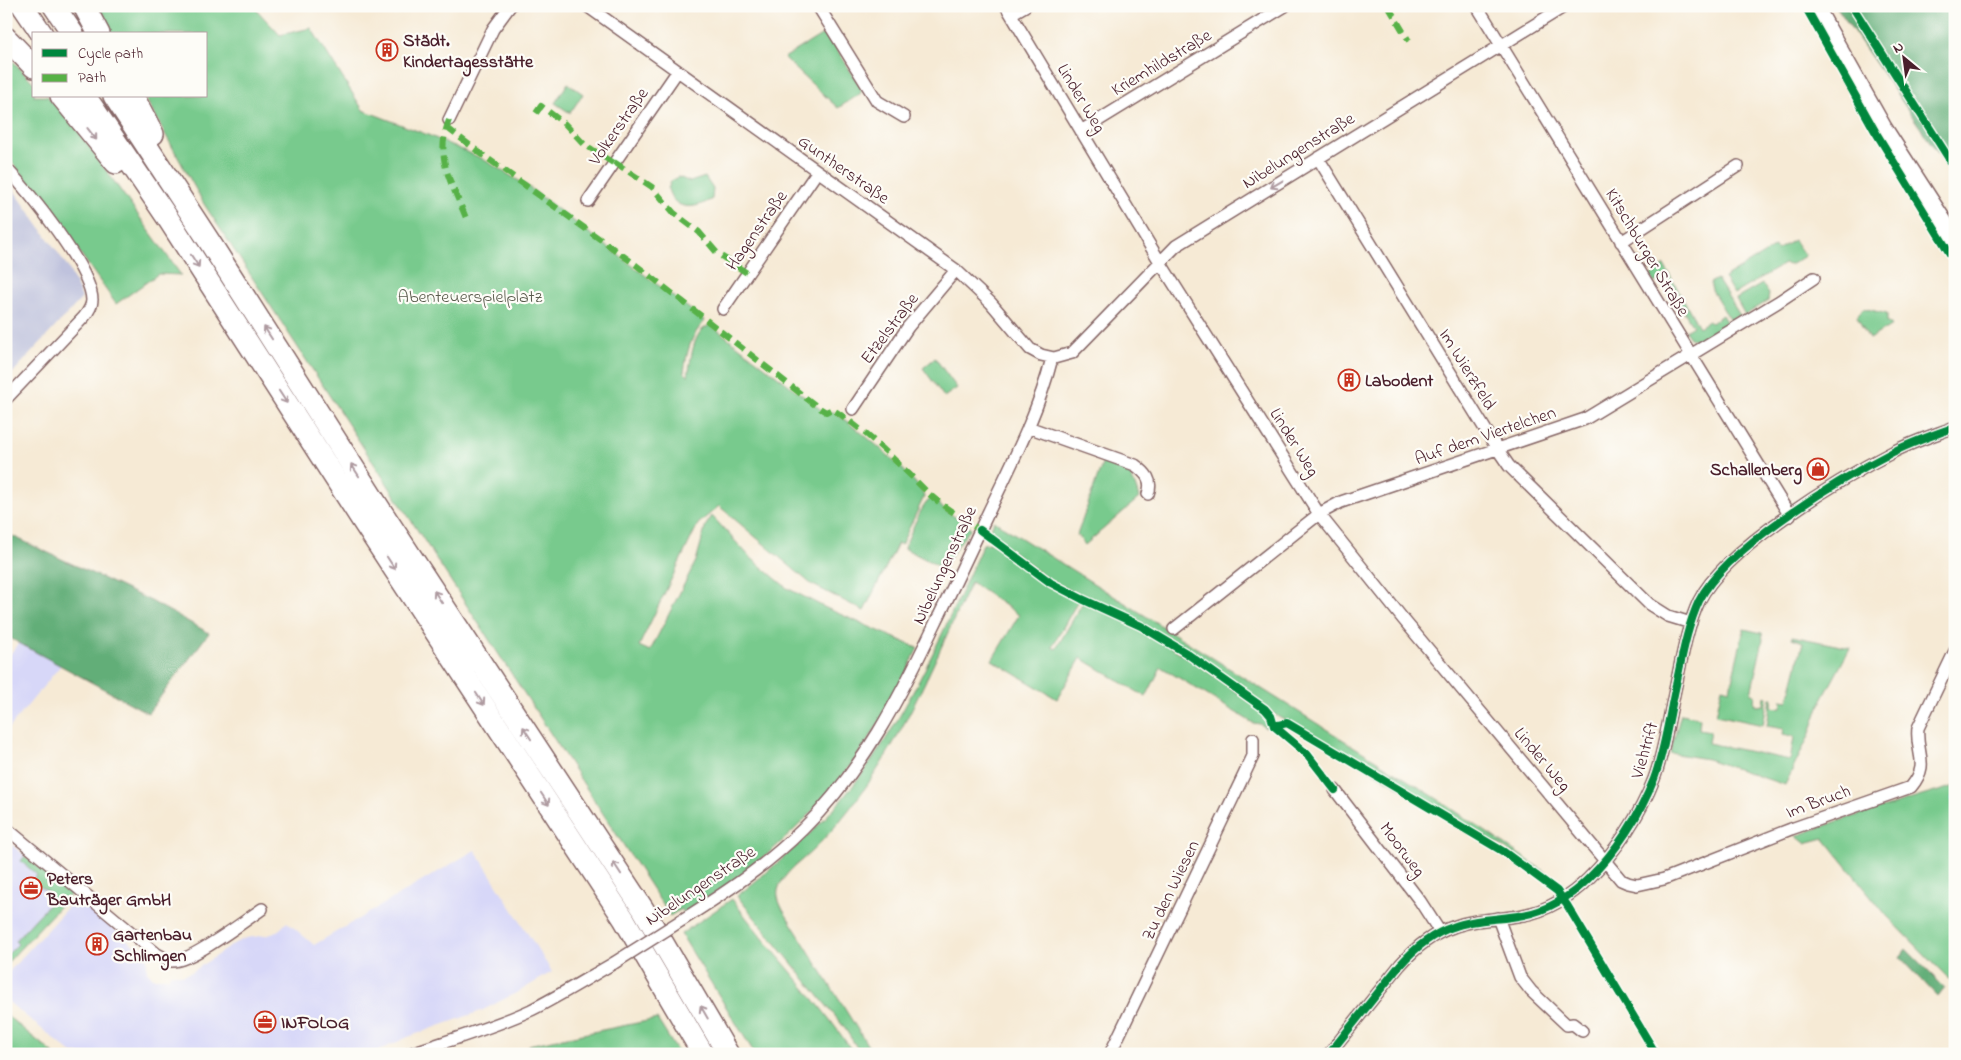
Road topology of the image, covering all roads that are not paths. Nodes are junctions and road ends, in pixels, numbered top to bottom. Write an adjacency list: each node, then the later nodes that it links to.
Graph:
1 (23, 6): 13 (highway)
2 (54, 6): 14 (highway)
3 (84, 6): 15 (highway)
4 (510, 6): 25 (street)
5 (587, 6): 19 (street, Guntherstraße)
6 (818, 6): 24 (street)
7 (1025, 6): 12 (street)
8 (1286, 6): 26 (street, Kriemhildstraße)
9 (1476, 6): 17 (street, Kitschburger Straße)
10 (1564, 6): 17 (street, Nibelungenstraße)
11 (1815, 6): 34 (street)
12 (1008, 10): 26 (street, Linder Weg)
13 (41, 32)
14 (71, 32)
15 (98, 32)
16 (6, 38): 18 (highway)
17 (1501, 46): 27 (street, Nibelungenstraße); 36 (street, Kitschburger Straße)
18 (32, 65)
19 (677, 72): 30 (street, Guntherstraße); 32 (street, Volkerstraße)
20 (63, 98): 33 (highway, one-way to 33)
21 (86, 98): 33 (highway)
22 (115, 98): 35 (highway)
23 (134, 98): 35 (highway)
24 (904, 117)
25 (449, 120)
26 (1080, 130): 37 (street, Linder Weg)
27 (1318, 158): 37 (street, Nibelungenstraße, one-way to 37); 47 (street, Im Wierzfeld)
28 (1738, 166): 36 (street)
29 (6, 168): 31 (street)
30 (817, 172): 38 (street, Guntherstraße); 40 (street, Hagenstraße)
31 (11, 181): 43 (street)
32 (588, 201)
33 (169, 220): 63 (highway, one-way to 63)
34 (1955, 239)
35 (209, 241): 64 (highway, one-way to 35)
36 (1621, 242): 41 (street, Kitschburger Straße)
37 (1160, 262): 42 (street, Nibelungenstraße); 49 (street, Linder Weg)
38 (956, 270): 42 (street, Guntherstraße); 44 (street, Etzelstraße)
39 (1814, 278): 41 (street, Auf dem Viertelchen)
40 (724, 308)
41 (1691, 356): 47 (street, Auf dem Viertelchen); 50 (street, Kitschburger Straße)
42 (1052, 358): 45 (street, Nibelungenstraße)
43 (6, 399)
44 (852, 409)
45 (1028, 427): 48 (street); 62 (street, Nibelungenstraße, bridge)
46 (1955, 427): 50 (street, Viehtrift)
47 (1498, 450): 49 (street, Auf dem Viertelchen); 51 (street, Im Wierzfeld)
48 (1148, 494)
49 (1319, 514): 52 (street, Auf dem Viertelchen); 57 (street, Linder Weg)
50 (1790, 516): 51 (street, Viehtrift)
51 (1691, 623): 57 (street, Viehtrift)
52 (1174, 629)
53 (1955, 651): 57 (street, Im Bruch)
54 (1253, 739): 65 (street, Zu den Wiesen)
55 (1335, 790): 60 (street, Moorweg)
56 (6, 828): 58 (street)
57 (1604, 861): 59 (street, Viehtrift)
58 (262, 909)
59 (1498, 918): 60 (street, Viehtrift); 61 (street)
60 (1440, 932): 66 (street, Viehtrift)
61 (1582, 1031)
62 (409, 1054)
63 (703, 1054)
64 (728, 1054)
65 (1110, 1054)
66 (1329, 1054)

